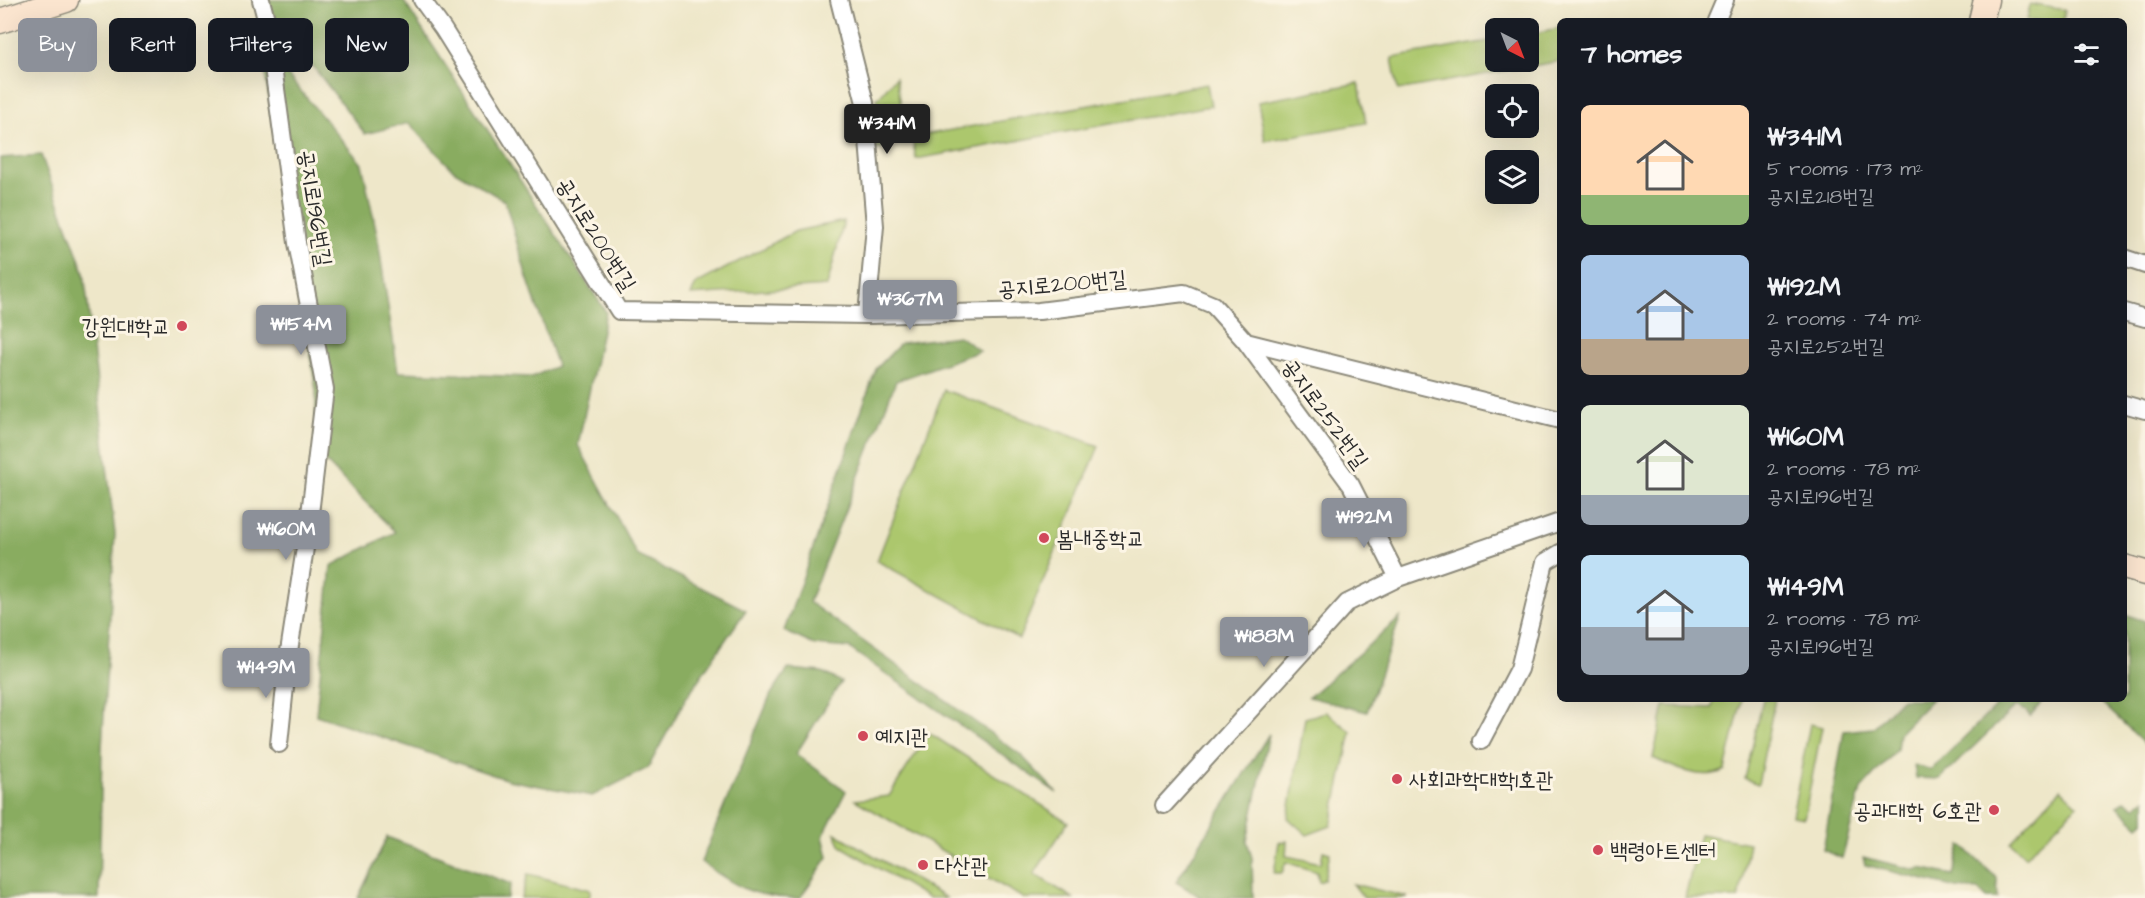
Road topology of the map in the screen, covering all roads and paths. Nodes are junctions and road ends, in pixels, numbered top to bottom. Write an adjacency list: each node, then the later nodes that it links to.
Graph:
1 (66, 0): 9 (street)
2 (261, 0): 25 (street, 공지로196번길)
3 (422, 0): 13 (street, 공지로200번길)
4 (839, 0): 13 (street)
5 (1725, 0): 7 (street)
6 (1986, 0): 8 (street)
7 (1717, 18)
8 (1981, 18)
9 (0, 21)
10 (2127, 259): 11 (street)
11 (2145, 265)
12 (2127, 313): 14 (street)
13 (867, 315): 15 (street, 공지로200번길)
14 (2145, 318)
15 (1246, 342): 18 (street); 23 (street, 공지로252번길)
16 (2127, 405): 17 (street)
17 (2145, 410)
18 (1557, 419)
19 (1557, 523): 23 (street)
20 (1557, 555): 24 (street)
21 (2127, 568): 22 (street)
22 (2145, 573)
23 (1398, 578): 26 (street)
24 (1481, 741)
25 (279, 744)
26 (1164, 805)

